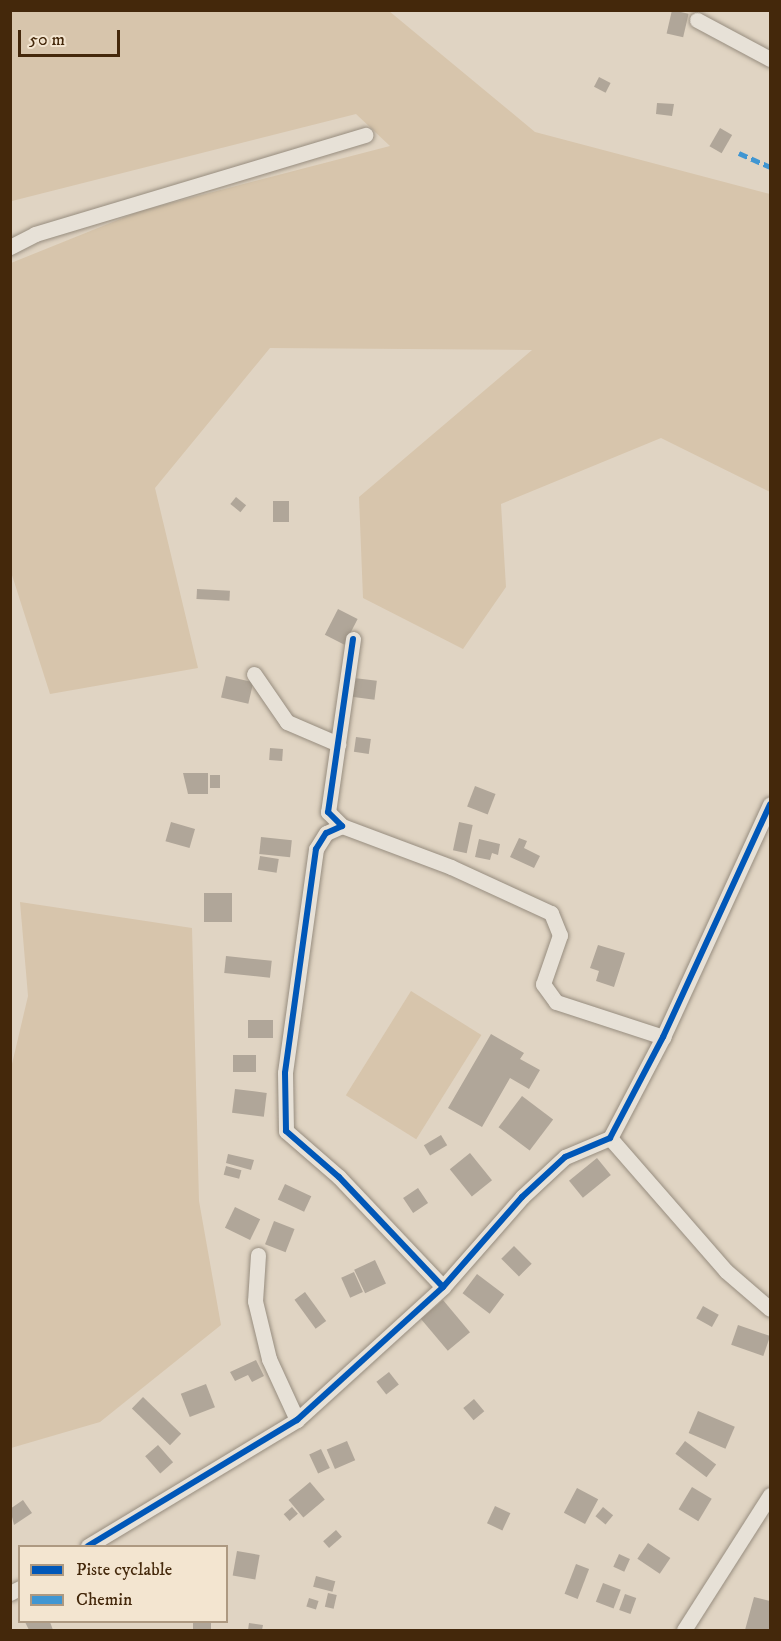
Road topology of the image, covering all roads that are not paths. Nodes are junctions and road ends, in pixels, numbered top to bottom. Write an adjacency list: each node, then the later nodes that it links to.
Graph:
1 (697, 20): 2 (street)
2 (771, 59)
3 (366, 135): 4 (street)
4 (10, 247)
5 (353, 639): 7 (street)
6 (254, 674): 7 (street)
7 (338, 744): 9 (street)
8 (771, 804): 10 (street)
9 (342, 826): 10 (street); 13 (street)
10 (663, 1037): 11 (street)
11 (610, 1138): 13 (street); 14 (street)
12 (258, 1255): 15 (street)
13 (443, 1287): 15 (street)
14 (771, 1309)
15 (297, 1420): 17 (street)
16 (771, 1495): 18 (street)
17 (90, 1545)
18 (684, 1630)

